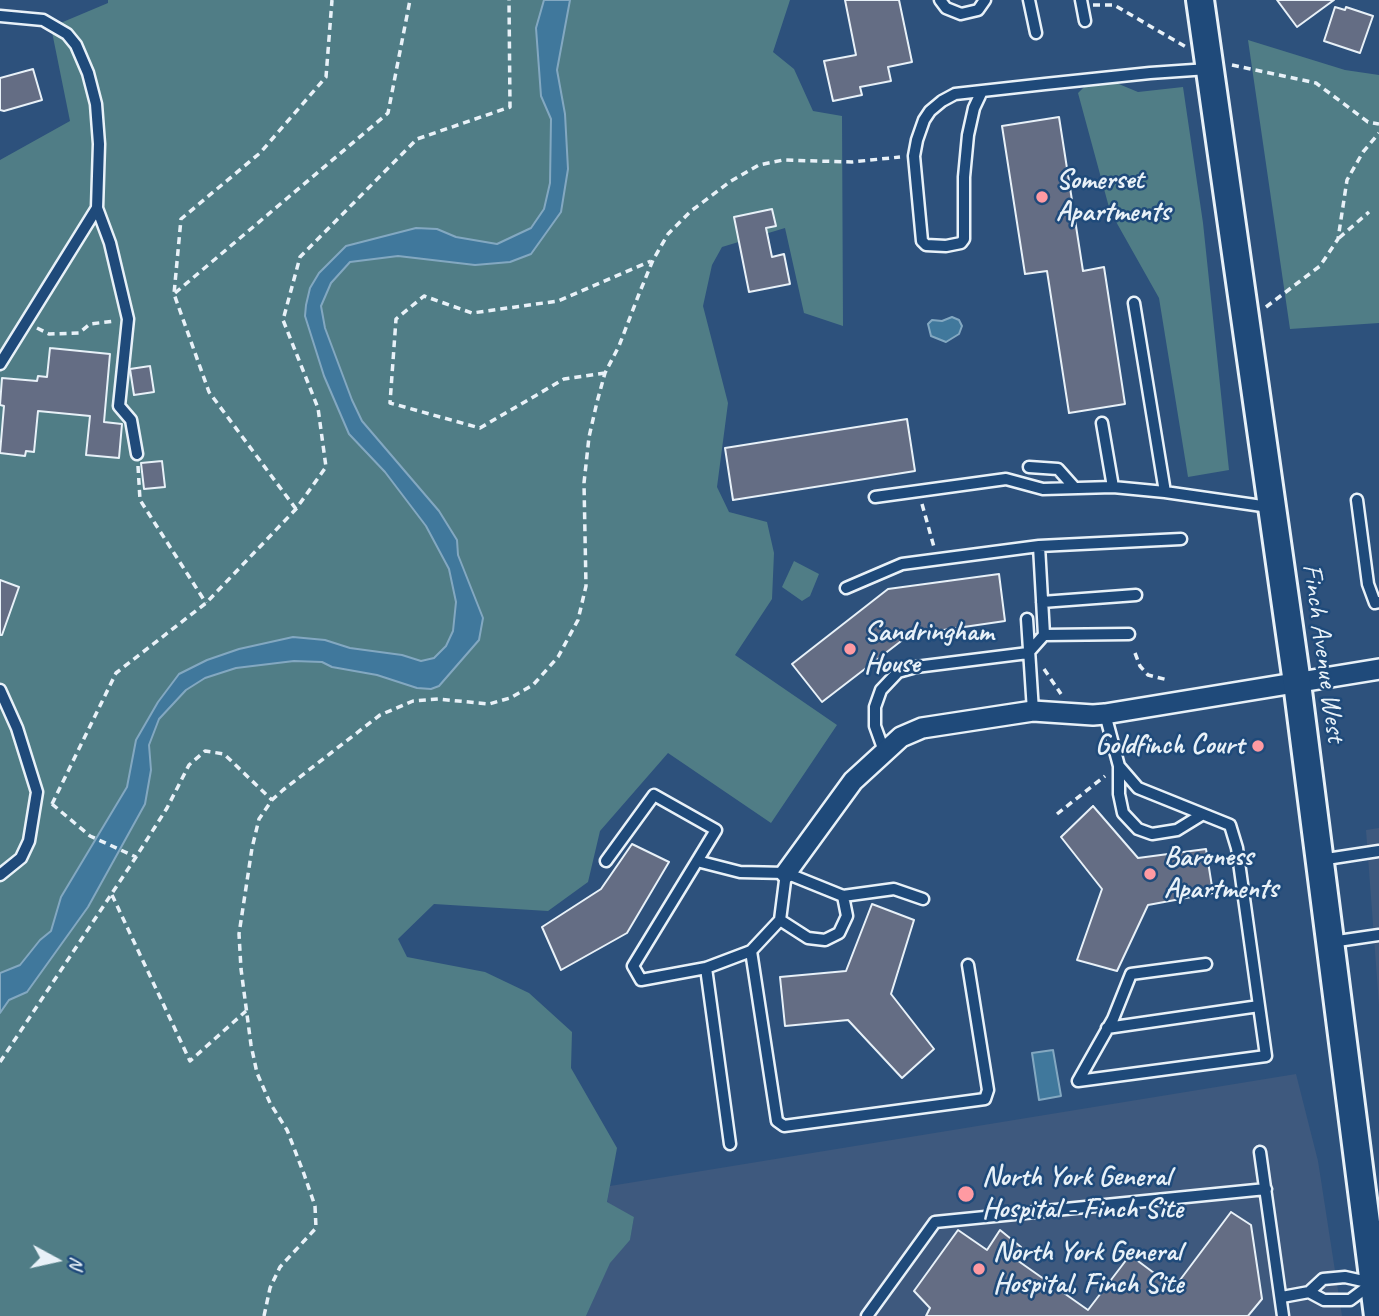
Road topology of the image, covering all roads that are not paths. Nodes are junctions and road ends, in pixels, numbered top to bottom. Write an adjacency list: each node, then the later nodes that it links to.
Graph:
1 (940, 0): 2 (lane)
2 (985, 0)
3 (1029, 0): 8 (lane)
4 (1200, 0): 9 (main road, Finch Avenue West)
5 (1082, 3): 7 (lane)
6 (0, 16): 11 (lane)
7 (1085, 21)
8 (1036, 33)
9 (1208, 64): 10 (lane); 22 (main road, Finch Avenue West)
10 (982, 91): 10 (lane)
11 (97, 208): 13 (lane); 15 (lane)
12 (1134, 303): 19 (lane)
13 (0, 364)
14 (1102, 423): 18 (lane)
15 (137, 454)
16 (1029, 467): 17 (lane)
17 (1074, 487): 18 (lane); 20 (lane)
18 (1113, 487): 19 (lane)
19 (1165, 492): 22 (lane)
20 (875, 497)
21 (1357, 500): 28 (lane)
22 (1271, 507): 34 (main road, Finch Avenue West)
23 (1181, 539): 24 (lane)
24 (1039, 546): 25 (lane); 27 (lane)
25 (846, 588)
26 (1136, 595): 27 (lane)
27 (1042, 602): 30 (lane)
28 (1379, 602)
29 (1027, 619): 32 (lane)
30 (1044, 635): 31 (lane); 32 (lane)
31 (1129, 635)
32 (1028, 653): 36 (lane); 38 (lane)
33 (1379, 669): 34 (street)
34 (1297, 683): 37 (street); 42 (main road, Finch Avenue West)
35 (0, 690): 46 (lane)
36 (1033, 711): 37 (street); 38 (street)
37 (1105, 714): 39 (lane)
38 (884, 751): 45 (street)
39 (1119, 766): 40 (lane); 40 (lane)
40 (1203, 814): 56 (lane)
41 (1379, 851): 42 (lane)
42 (1319, 860): 51 (main road, Finch Avenue West)
43 (606, 861): 44 (lane)
44 (697, 861): 45 (lane); 55 (lane)
45 (786, 873): 47 (lane); 49 (lane)
46 (0, 875)
47 (843, 896): 48 (lane); 49 (lane)
48 (923, 900)
49 (780, 920): 52 (lane)
50 (1379, 936): 51 (lane)
51 (1330, 942): 61 (main road, Finch Avenue West)
52 (751, 951): 54 (lane); 55 (lane)
53 (1206, 964): 57 (lane)
54 (968, 965)
55 (706, 968): 58 (lane)
56 (1259, 1006): 57 (lane); 57 (lane)
57 (1107, 1028)
58 (730, 1144)
59 (1260, 1152): 60 (lane)
60 (1266, 1189): 63 (lane); 64 (lane)
61 (1376, 1282): 62 (lane); 62 (lane); 66 (main road, Finch Avenue West)
62 (1309, 1292): 63 (lane)
63 (1282, 1297): 65 (lane)
64 (867, 1316)
65 (1283, 1316)
66 (1378, 1316)

